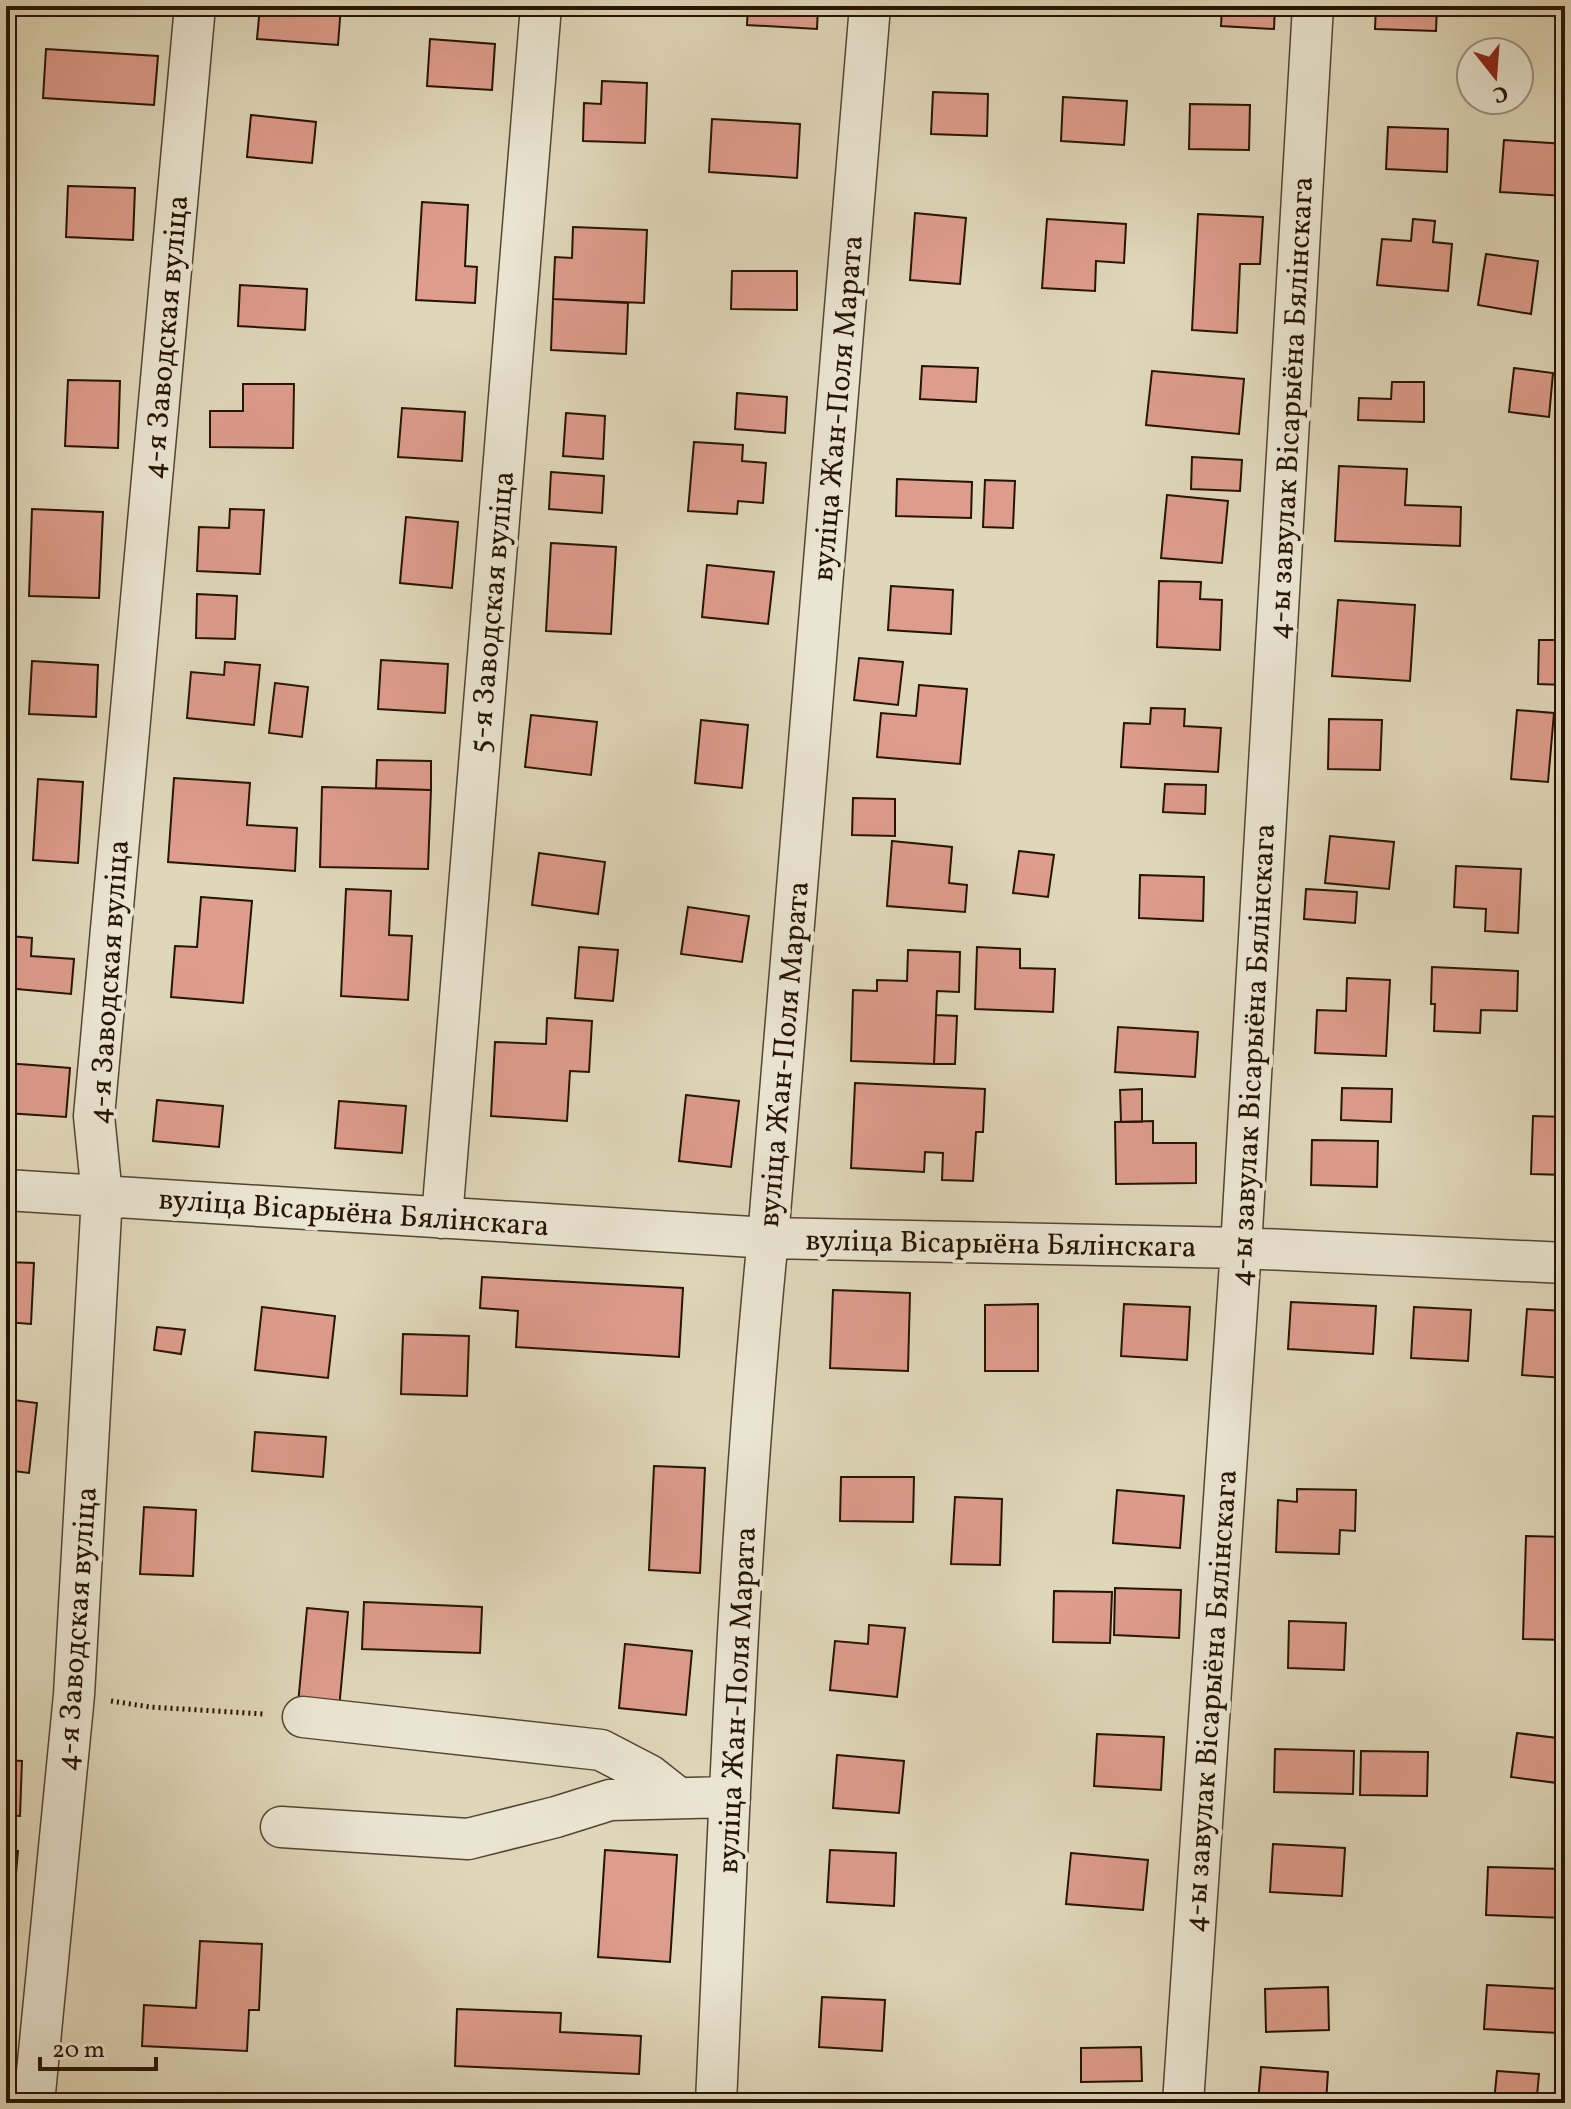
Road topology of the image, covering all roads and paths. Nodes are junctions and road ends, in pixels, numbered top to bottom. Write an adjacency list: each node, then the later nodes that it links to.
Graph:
1 (195, 6): 6 (street, 4-я Заводская вуліца)
2 (541, 6): 7 (street, 5-я Заводская вуліца)
3 (870, 6): 8 (street, вуліца Жан-Поля Марата)
4 (1313, 6): 9 (street, 4-ы завулак Вісарыёна Бялінскага)
5 (6, 1190): 6 (street, вуліца Вісарыёна Бялінскага)
6 (102, 1196): 7 (street, вуліца Вісарыёна Бялінскага); 11 (street, 4-я Заводская вуліца)
7 (442, 1218): 8 (street, вуліца Вісарыёна Бялінскага)
8 (768, 1238): 9 (street, вуліца Вісарыёна Бялінскага); 14 (street, вуліца Жан-Поля Марата)
9 (1241, 1248): 10 (street, вуліца Вісарыёна Бялінскага); 18 (street, 4-ы завулак Вісарыёна Бялінскага)
10 (1565, 1263)
11 (74, 1695): 12 (path); 16 (street, 4-я Заводская вуліца)
12 (303, 1717): 13 (street)
13 (677, 1797): 14 (street); 15 (street)
14 (730, 1797): 17 (street, вуліца Жан-Поля Марата)
15 (281, 1827)
16 (34, 2103)
17 (716, 2103)
18 (1183, 2103)

